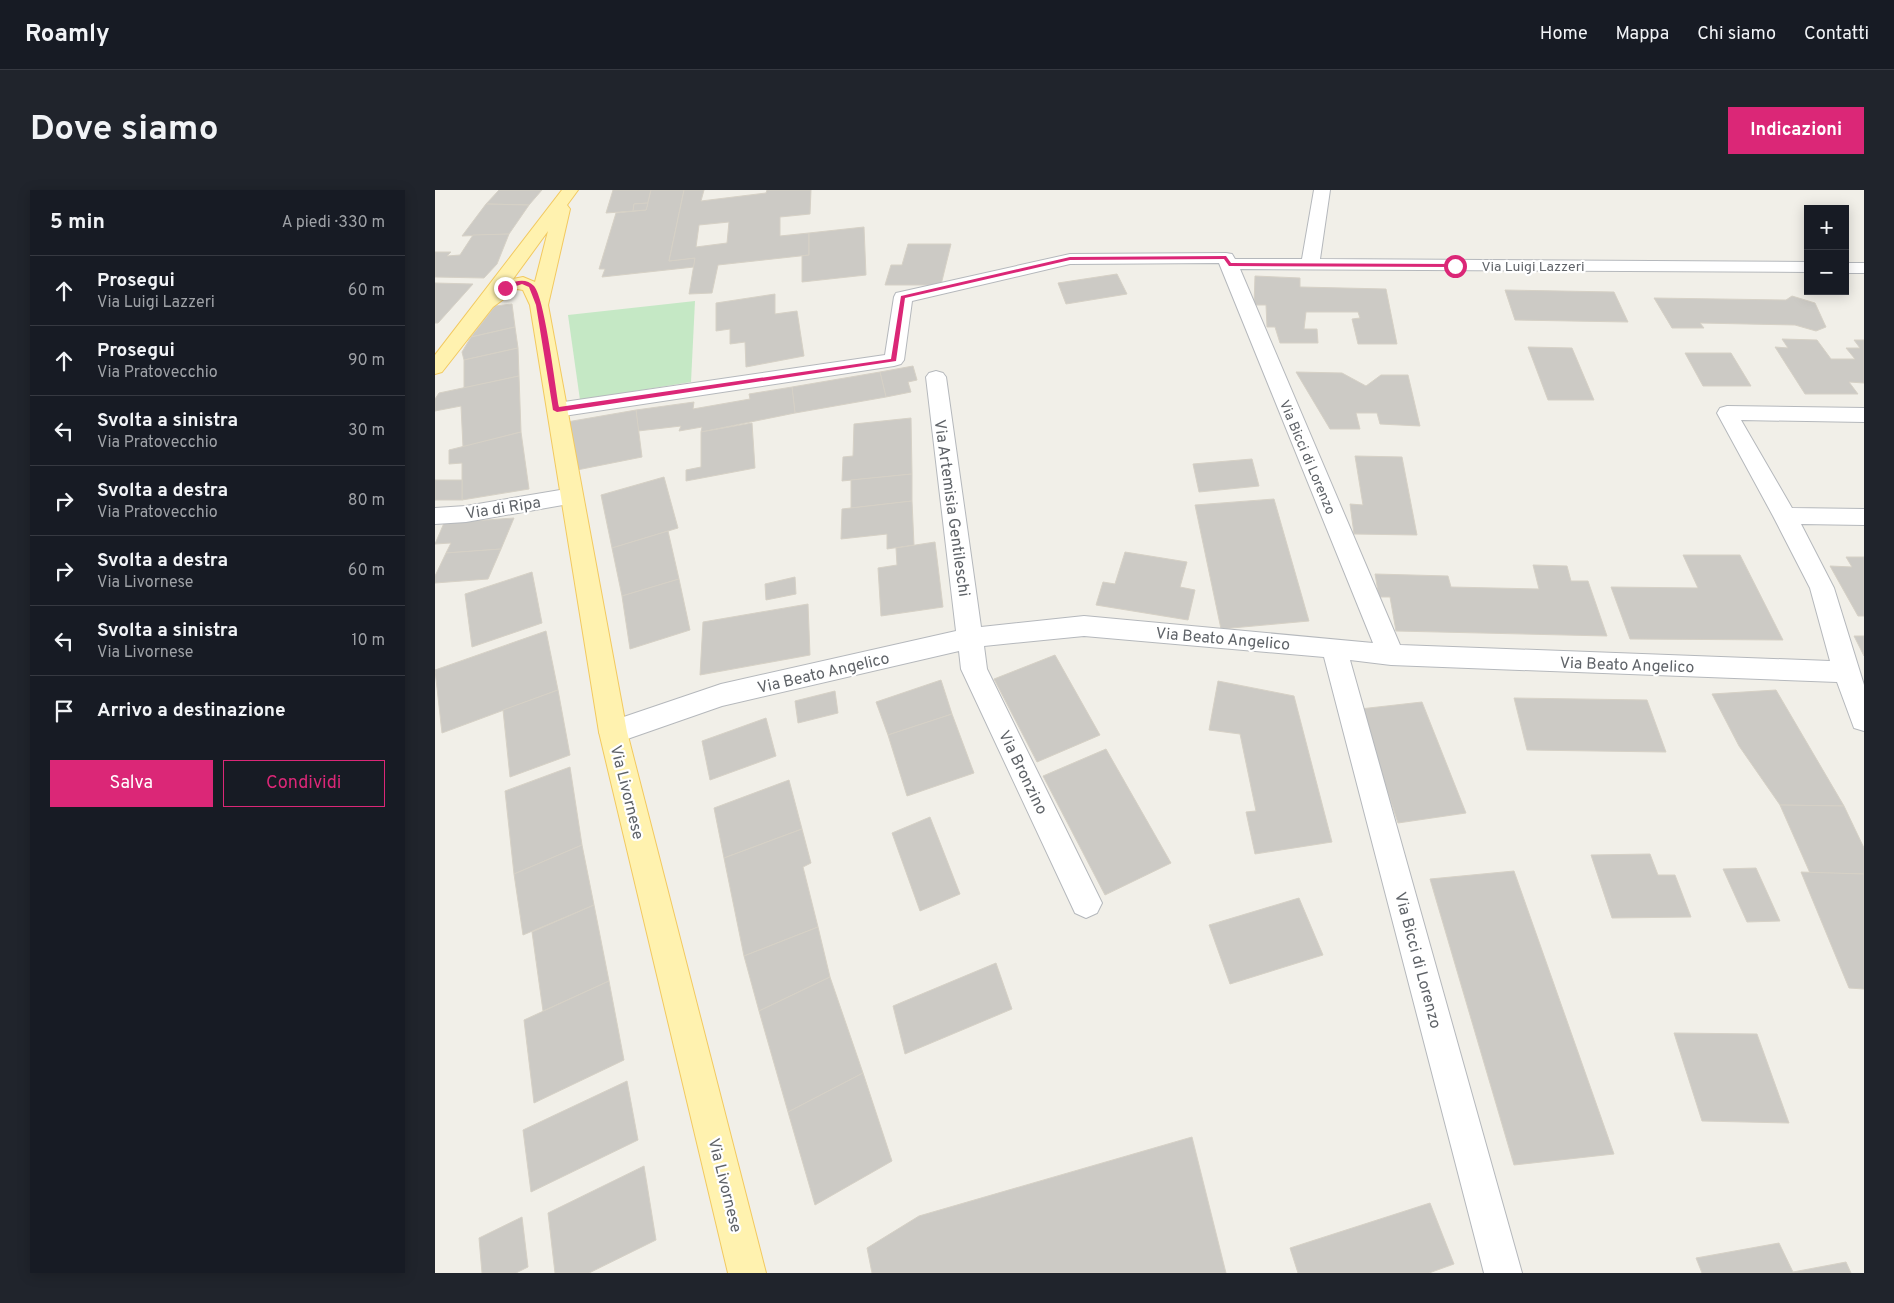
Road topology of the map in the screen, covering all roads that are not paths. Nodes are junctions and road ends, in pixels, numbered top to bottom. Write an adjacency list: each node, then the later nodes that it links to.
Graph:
1 (1322, 190): 4 (street)
2 (567, 193): 8 (main road); 9 (main road, Via Livornese)
3 (1227, 261): 4 (street, Via Luigi Lazzeri); 12 (street, Via Luigi Lazzeri); 20 (street, Via Bicci di Lorenzo)
4 (1311, 264): 5 (street, Via Luigi Lazzeri)
5 (1804, 267)
6 (1849, 268): 7 (street)
7 (1864, 268)
8 (485, 303): 9 (main road, Via Livornese); 10 (main road)
9 (539, 305): 12 (main road, Via Livornese)
10 (435, 368)
11 (935, 377): 18 (street, Via Artemisia Gentileschi)
12 (557, 410): 14 (main road, Via Livornese)
13 (1864, 415): 16 (street)
14 (572, 496): 15 (street, Via di Ripa); 23 (main road, Via Livornese)
15 (435, 516)
16 (1785, 516): 17 (street); 21 (street)
17 (1864, 517)
18 (970, 638): 19 (street, Via Beato Angelico); 23 (street, Via Beato Angelico); 24 (street, Via Bronzino)
19 (1334, 648): 20 (street, Via Beato Angelico); 26 (street, Via Bicci di Lorenzo)
20 (1391, 655): 21 (street, Via Beato Angelico)
21 (1846, 672): 22 (street)
22 (1864, 720)
23 (613, 732): 25 (main road, Via Livornese)
24 (1086, 903)
25 (747, 1273)
26 (1503, 1273)

